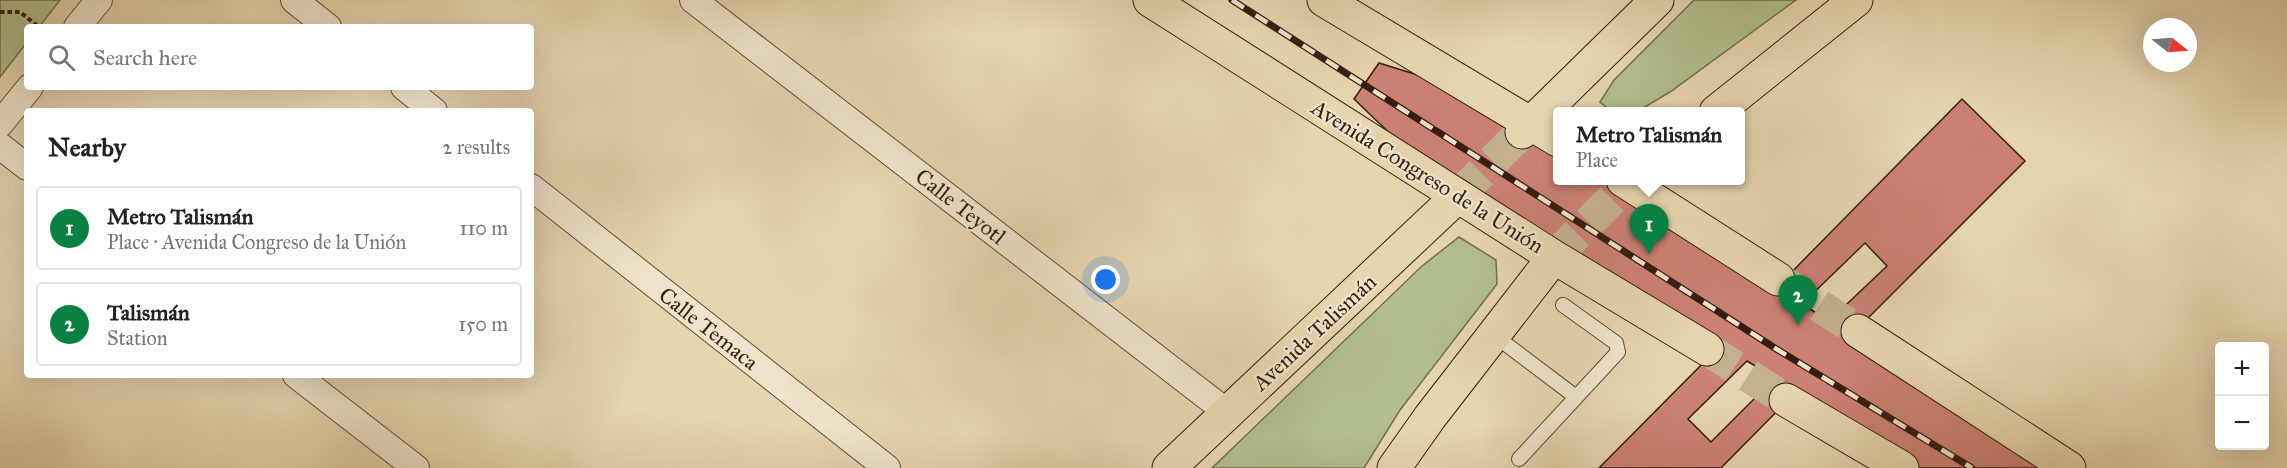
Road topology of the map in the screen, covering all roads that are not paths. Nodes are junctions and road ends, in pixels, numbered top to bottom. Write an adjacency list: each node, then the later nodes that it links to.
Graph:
1 (99, 0): 8 (street)
2 (294, 0): 9 (street)
3 (693, 0): 31 (street, Calle Teyotl)
4 (1150, 0): 21 (main road, Avenida Congreso de la Unión)
5 (1324, 0): 15 (main road)
6 (1657, 0): 15 (main road)
7 (1856, 0): 12 (main road)
8 (79, 24)
9 (324, 24)
10 (28, 90): 14 (street)
11 (408, 90): 13 (street)
12 (1721, 107)
13 (430, 108)
14 (0, 124)
15 (1526, 127): 16 (main road)
16 (1553, 138)
17 (0, 146): 18 (street)
18 (24, 165)
19 (1626, 185): 23 (main road)
20 (534, 189): 34 (street, Calle Temaca)
21 (1458, 196): 22 (main road, Avenida Congreso de la Unión); 31 (main road, Avenida Talismán)
22 (1554, 257): 26 (main road); 27 (main road, Avenida Congreso de la Unión)
23 (1778, 279)
24 (1563, 305): 29 (lane)
25 (1857, 331): 38 (main road)
26 (1493, 335): 29 (lane); 36 (main road)
27 (1707, 349)
28 (300, 378): 33 (street)
29 (1576, 397): 32 (lane)
30 (1786, 400): 37 (main road)
31 (1228, 413): 35 (main road, Avenida Talismán)
32 (1519, 459)
33 (416, 468)
34 (887, 468)
35 (1169, 468)
36 (1394, 468)
37 (1902, 468)
38 (2069, 468)

